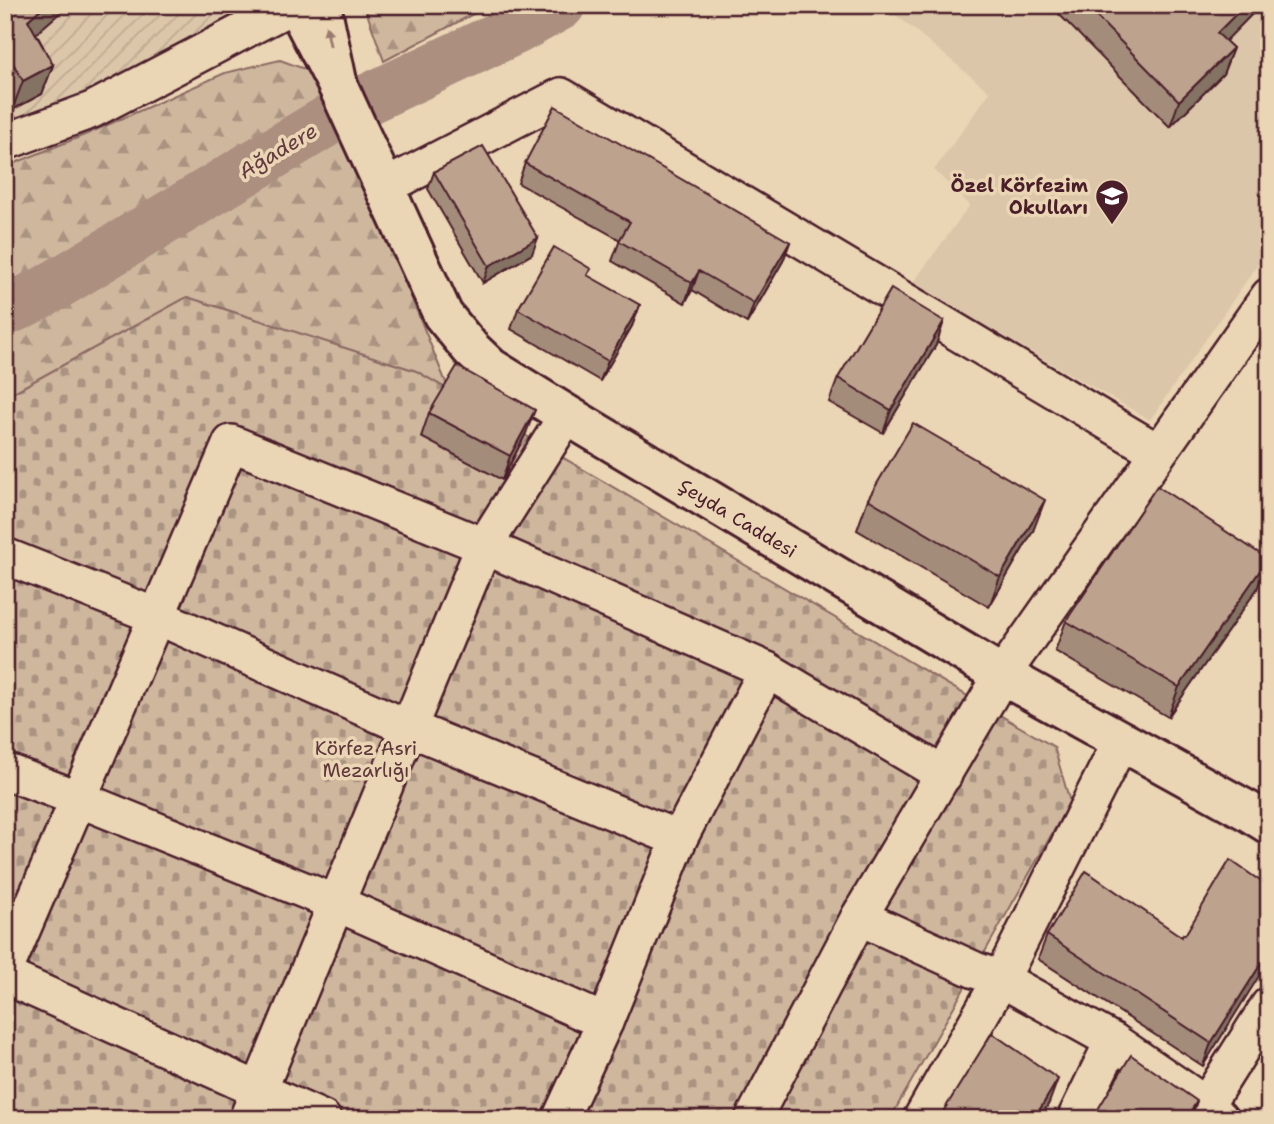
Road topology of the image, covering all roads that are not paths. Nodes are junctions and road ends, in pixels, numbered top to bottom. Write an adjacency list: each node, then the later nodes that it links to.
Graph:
1 (295, 5): 3 (main road, Şeyda Caddesi); 4 (street)
2 (321, 5): 3 (main road, Şeyda Caddesi, one-way to 2)
3 (338, 86): 5 (main road, Şeyda Caddesi)
4 (5, 142)
5 (385, 187): 7 (main road, Şeyda Caddesi); 8 (street)
6 (1269, 296): 8 (street)
7 (567, 415): 9 (street); 13 (main road, Şeyda Caddesi)
8 (1158, 452): 13 (street)
9 (484, 546): 11 (street); 12 (street); 14 (street)
10 (5, 555): 11 (street)
11 (156, 616): 14 (street); 18 (street)
12 (768, 670): 17 (street); 20 (street)
13 (1002, 675): 15 (main road, Şeyda Caddesi); 17 (street)
14 (409, 728): 20 (street); 21 (street)
15 (1121, 741): 19 (main road, Şeyda Caddesi); 25 (street)
16 (5, 771): 18 (street)
17 (944, 775): 22 (street)
18 (79, 799): 21 (street); 23 (street)
19 (1269, 824)
20 (680, 839): 27 (street)
21 (336, 903): 27 (street); 29 (street)
22 (859, 917): 25 (street); 33 (street)
23 (5, 970)
24 (5, 976): 29 (street)
25 (1001, 979): 28 (street); 34 (street)
26 (1269, 1005): 30 (street)
27 (605, 1022): 32 (street)
28 (1113, 1041): 30 (street); 35 (street)
29 (253, 1104): 31 (street)
30 (1213, 1112)
31 (323, 1119)
32 (560, 1119)
33 (752, 1119)
34 (921, 1119)
35 (1075, 1119)

